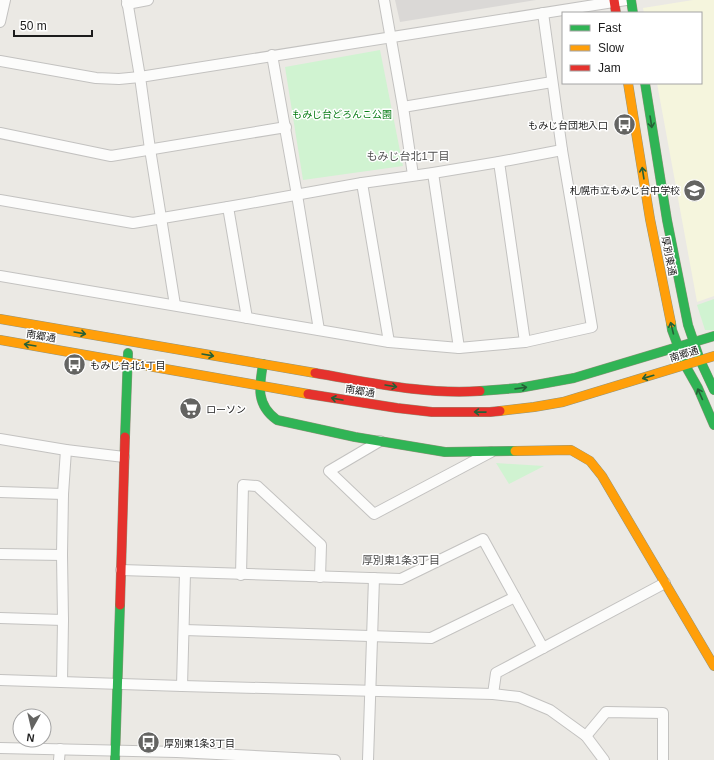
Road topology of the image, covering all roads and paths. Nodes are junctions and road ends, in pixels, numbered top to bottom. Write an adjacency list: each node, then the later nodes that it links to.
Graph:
1 (5, 0): 11 (street)
2 (148, 0): 7 (street)
3 (384, 0): 12 (street)
4 (626, 0): 6 (street)
5 (631, 0): 9 (street)
6 (614, 1): 8 (street); 10 (street)
7 (127, 2): 15 (street)
8 (616, 12)
9 (633, 12)
10 (542, 13): 12 (street); 16 (street)
11 (0, 22)
12 (391, 37): 13 (street); 19 (street)
13 (272, 56): 15 (street); 20 (street)
14 (0, 62): 15 (street)
15 (140, 77): 22 (street)
16 (552, 82): 19 (street); 23 (street)
17 (628, 84): 43 (street, 厚別東通, one-way to 17)
18 (644, 84): 42 (street, 厚別東通, one-way to 42)
19 (403, 107): 26 (street)
20 (286, 127): 22 (street); 28 (street)
21 (0, 133): 22 (street)
22 (150, 150): 31 (street)
23 (562, 150): 24 (street); 41 (street)
24 (498, 162): 25 (street); 41 (street)
25 (433, 173): 26 (street); 44 (street)
26 (413, 175): 27 (street)
27 (362, 183): 28 (street); 40 (street)
28 (297, 195): 30 (street); 36 (street)
29 (0, 200): 31 (street)
30 (228, 208): 31 (street); 34 (street)
31 (162, 218): 33 (street)
32 (0, 276): 33 (street)
33 (175, 305): 34 (street)
34 (247, 318): 36 (street)
35 (0, 319): 39 (street, 南郷通, one-way to 39)
36 (318, 330): 40 (street)
37 (714, 336): 42 (street, 南郷通)
38 (0, 340): 47 (street, 南郷通, one-way to 38)
39 (128, 342): 47 (street); 48 (street, 南郷通, one-way to 48)
40 (389, 342): 44 (street)
41 (525, 342): 44 (street)
42 (694, 342): 43 (street, 南郷通); 46 (street, 厚別東通)
43 (678, 347): 48 (street, 南郷通, one-way to 43); 49 (street, 厚別東通)
44 (460, 348)
45 (714, 356): 46 (street, 南郷通)
46 (700, 360): 49 (street, 南郷通); 51 (street, 厚別東通)
47 (127, 362): 50 (street, 南郷通); 57 (street)
48 (263, 364): 50 (street)
49 (685, 365): 50 (street, 南郷通, one-way to 50); 52 (street, 厚別東通, one-way to 49)
50 (260, 385): 54 (street)
51 (714, 390)
52 (714, 425)
53 (0, 439): 55 (street)
54 (380, 442): 56 (street); 56 (street)
55 (66, 450): 57 (street); 59 (street)
56 (493, 451): 67 (street)
57 (124, 457): 62 (street)
58 (0, 492): 59 (street)
59 (63, 494): 61 (street)
60 (0, 554): 61 (street)
61 (62, 556): 70 (street)
62 (121, 570): 63 (street); 77 (street)
63 (185, 573): 64 (street); 71 (street)
64 (241, 575): 65 (street); 65 (street)
65 (320, 577): 66 (street)
66 (374, 578): 68 (street); 72 (street)
67 (665, 583): 73 (street); 74 (street)
68 (515, 597): 72 (street); 73 (street)
69 (0, 618): 70 (street)
70 (64, 620): 76 (street)
71 (184, 630): 72 (street); 78 (street)
72 (372, 636): 79 (street)
73 (543, 648): 80 (street)
74 (714, 666)
75 (0, 680): 76 (street)
76 (62, 682): 77 (street)
77 (118, 684): 78 (street); 84 (street)
78 (182, 686): 79 (street)
79 (370, 691): 80 (street); 88 (street)
80 (494, 694): 81 (street)
81 (586, 736): 89 (street); 90 (street)
82 (0, 748): 83 (street)
83 (60, 749): 84 (street); 86 (street)
84 (115, 755): 85 (street)
85 (177, 756): 87 (street)
86 (59, 760)
87 (334, 760)
88 (368, 760)
89 (604, 760)
90 (663, 760)

